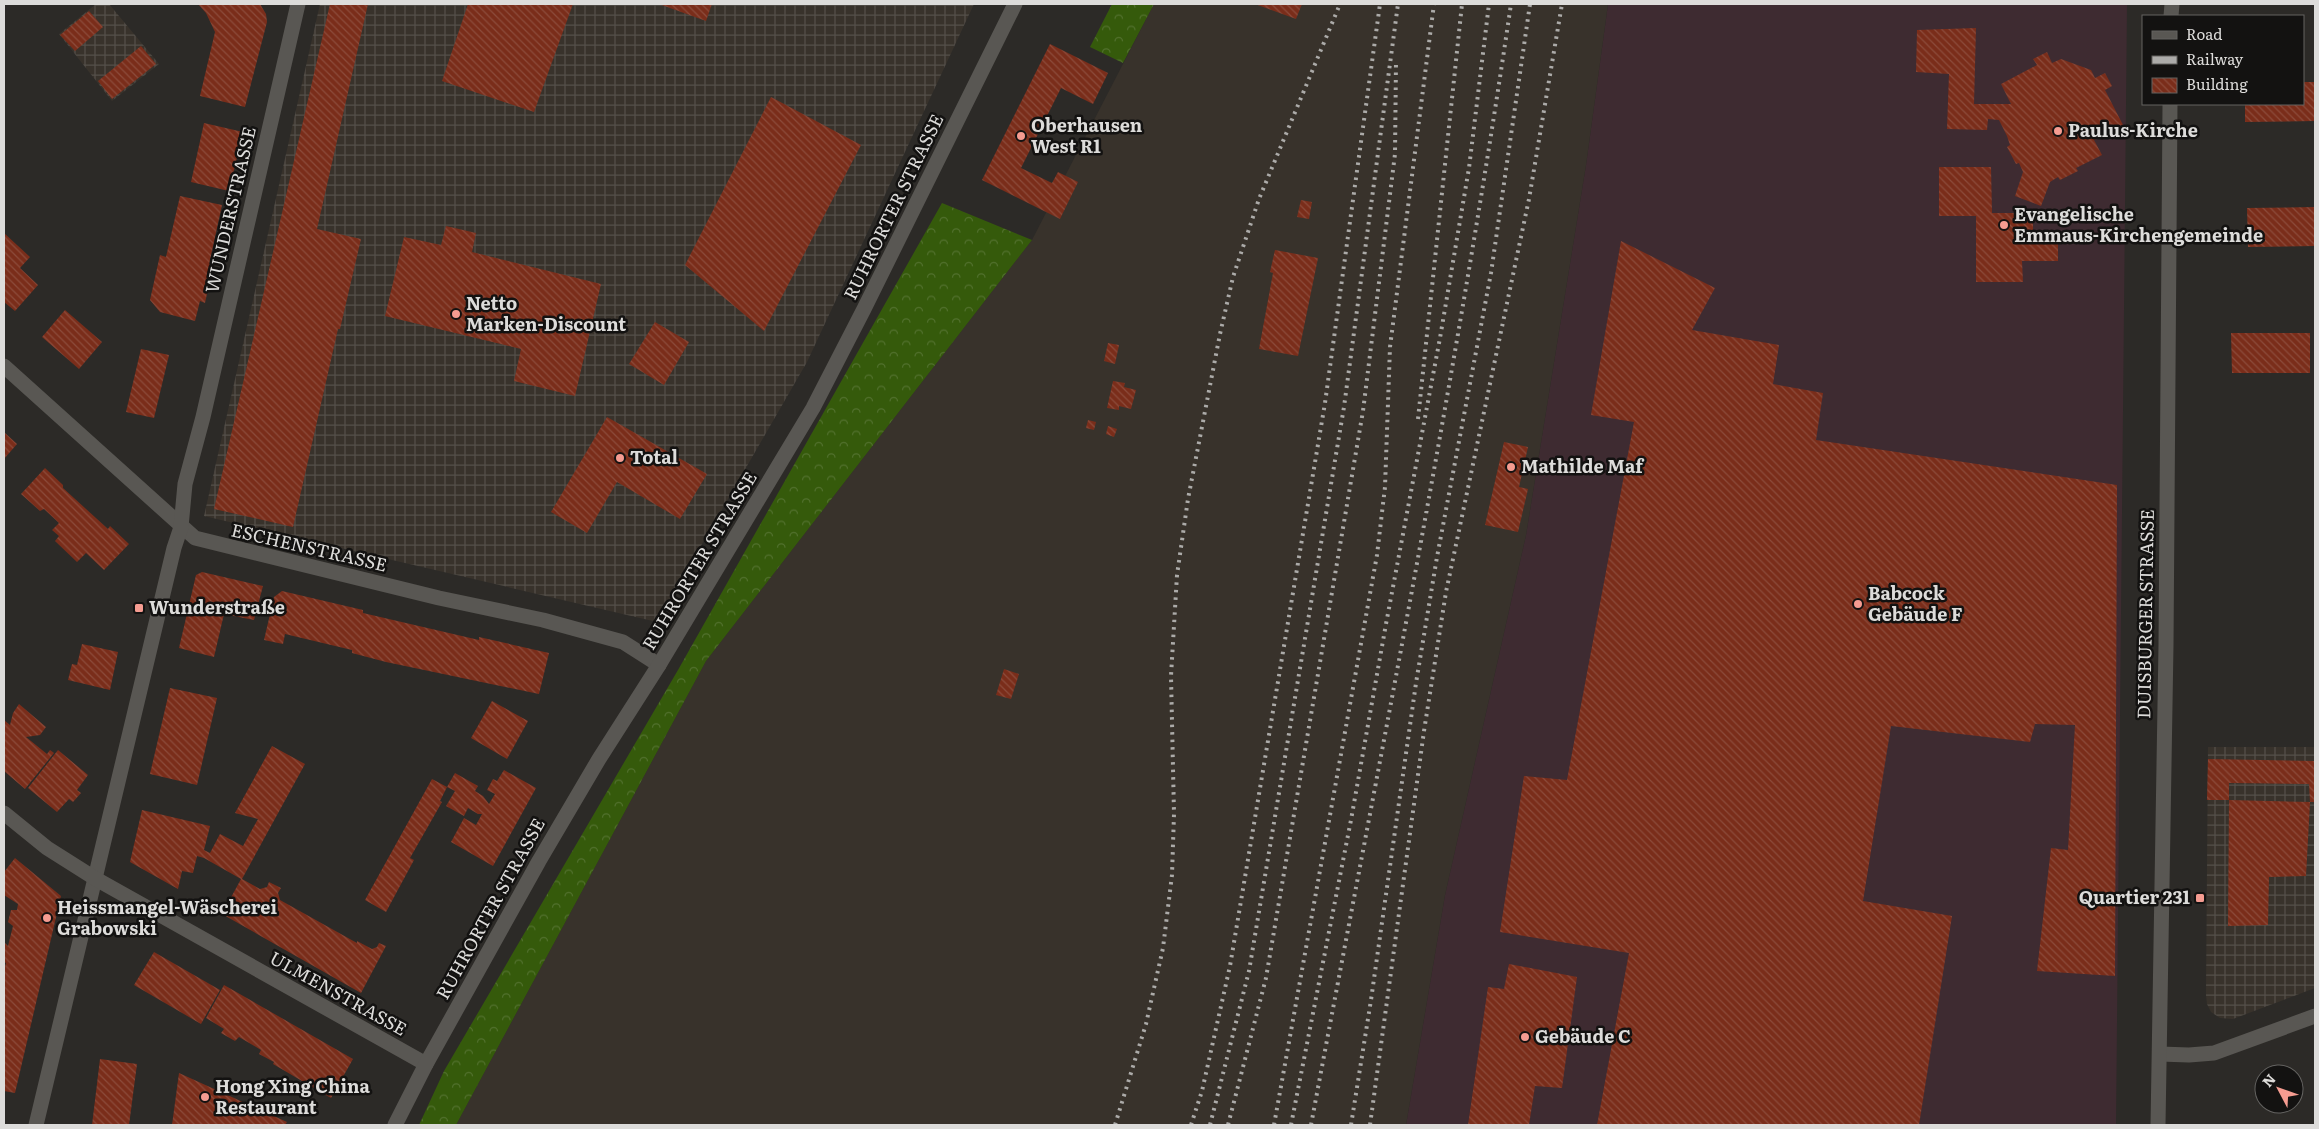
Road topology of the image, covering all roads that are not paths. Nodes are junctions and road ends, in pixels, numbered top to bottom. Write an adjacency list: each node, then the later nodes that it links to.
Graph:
1 (298, 4): 5 (street, WUNDERSTRASSE)
2 (1015, 4): 6 (street, RUHRORTER STRASSE)
3 (2170, 105): 10 (street, DUISBURGER STRASSE)
4 (4, 366): 5 (street, ESCHENSTRASSE)
5 (181, 527): 6 (street, ESCHENSTRASSE); 8 (street, WUNDERSTRASSE)
6 (659, 665): 11 (street, RUHRORTER STRASSE)
7 (4, 813): 8 (street, ULMENSTRASSE)
8 (96, 878): 11 (street, ULMENSTRASSE); 12 (street, WUNDERSTRASSE)
9 (2315, 1016): 10 (street)
10 (2160, 1054): 14 (street, DUISBURGER STRASSE)
11 (426, 1064): 13 (street, RUHRORTER STRASSE)
12 (36, 1125)
13 (395, 1125)
14 (2158, 1125)

